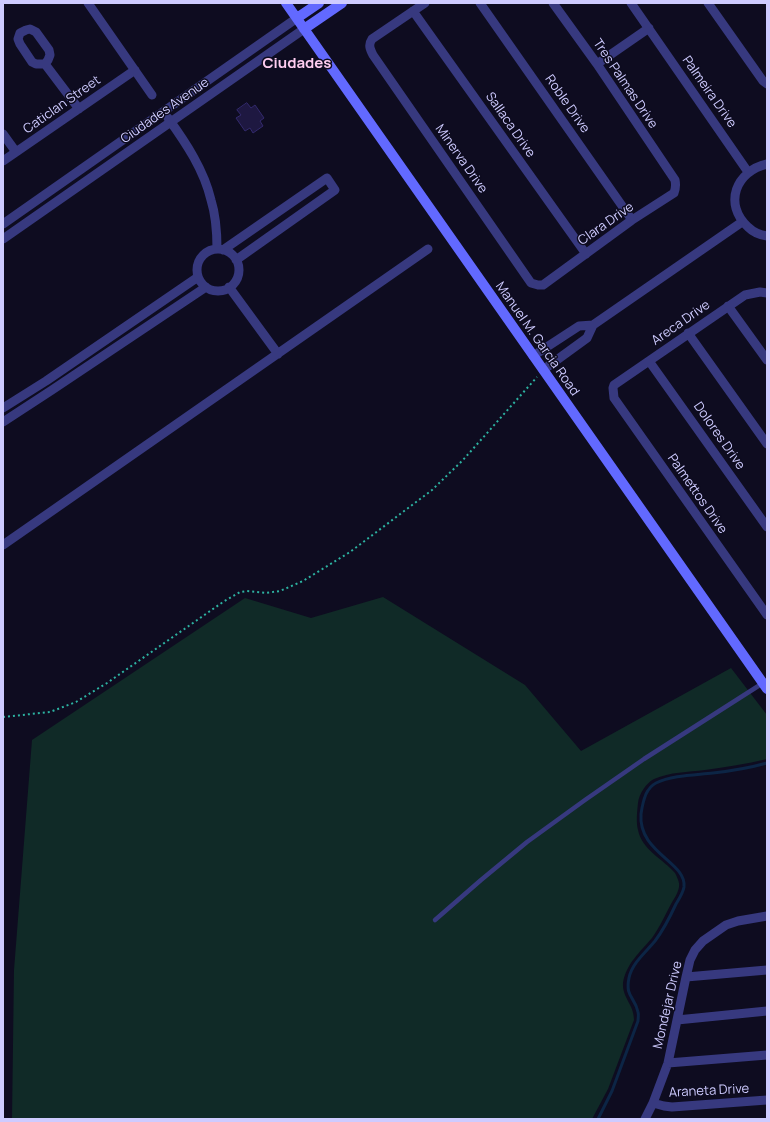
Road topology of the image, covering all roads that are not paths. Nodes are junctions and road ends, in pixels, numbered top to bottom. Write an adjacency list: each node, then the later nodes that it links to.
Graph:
1 (88, 3): 16 (street)
2 (286, 3): 11 (main road, Manuel M. Garcia Road)
3 (319, 3): 11 (main road, Ciudades Avenue)
4 (342, 3): 13 (main road, Ciudades Avenue)
5 (425, 3): 10 (street)
6 (480, 3): 28 (street, Roble Drive)
7 (553, 3): 15 (street, Tres Palmas Drive)
8 (631, 3): 12 (street, Palmeira Drive)
9 (708, 3): 17 (street)
10 (414, 11): 35 (street, Sallaca Drive); 38 (street, Minerva Drive)
11 (297, 18): 13 (main road, Manuel M. Garcia Road); 20 (street, Ciudades Avenue)
12 (649, 28): 15 (street); 26 (street, Palmeira Drive)
13 (304, 29): 21 (street, Ciudades Avenue); 46 (main road, Manuel M. Garcia Road)
14 (44, 64): 19 (street)
15 (596, 64): 27 (street, Tres Palmas Drive)
16 (135, 70): 18 (street); 19 (street, Caticlan Street)
17 (767, 84)
18 (152, 95)
19 (79, 110): 23 (street, Caticlan Street)
20 (164, 112): 21 (street); 30 (street, Ciudades Avenue)
21 (171, 122): 32 (street, Ciudades Avenue); 34 (street)
22 (3, 134): 23 (street)
23 (16, 152): 24 (street, Caticlan Street)
24 (3, 161)
25 (767, 164): 26 (street)
26 (748, 172): 29 (street)
27 (675, 180): 28 (street, Clara Drive)
28 (632, 220): 35 (street, Clara Drive)
29 (742, 222): 31 (street); 43 (street)
30 (3, 224)
31 (767, 236)
32 (3, 239)
33 (428, 249): 45 (street)
34 (220, 250): 36 (street); 36 (street); 37 (street)
35 (586, 254): 38 (street, Clara Drive)
36 (236, 260): 40 (street)
37 (198, 277): 39 (street); 51 (street)
38 (543, 284)
39 (206, 286): 40 (street); 52 (street)
40 (229, 287): 45 (street)
41 (767, 293): 42 (street, Areca Drive)
42 (728, 306): 44 (street, Areca Drive); 47 (street)
43 (593, 325): 46 (street); 49 (street)
44 (688, 333): 48 (street, Areca Drive); 55 (street)
45 (278, 354): 57 (street)
46 (533, 356): 49 (main road, Manuel M. Garcia Road)
47 (767, 360)
48 (649, 361): 50 (street, Areca Drive); 56 (street, Dolores Drive)
49 (543, 370): 59 (main road, Manuel M. Garcia Road)
50 (614, 385): 58 (street, Palmettos Drive)
51 (24, 395): 52 (street); 53 (street)
52 (30, 404): 54 (street)
53 (3, 408)
54 (3, 422)
55 (767, 444)
56 (767, 527)
57 (3, 545)
58 (767, 616)
59 (765, 686): 61 (lane)
60 (767, 916): 63 (street, Mondejar Drive)
61 (435, 920)
62 (767, 970): 63 (street)
63 (686, 977): 65 (street, Mondejar Drive)
64 (767, 1011): 65 (street)
65 (677, 1020): 67 (street, Mondejar Drive)
66 (767, 1055): 67 (street)
67 (668, 1063): 69 (street, Mondejar Drive)
68 (767, 1100): 69 (street, Araneta Drive)
69 (653, 1103): 70 (street, Mondejar Drive)
70 (645, 1119)

